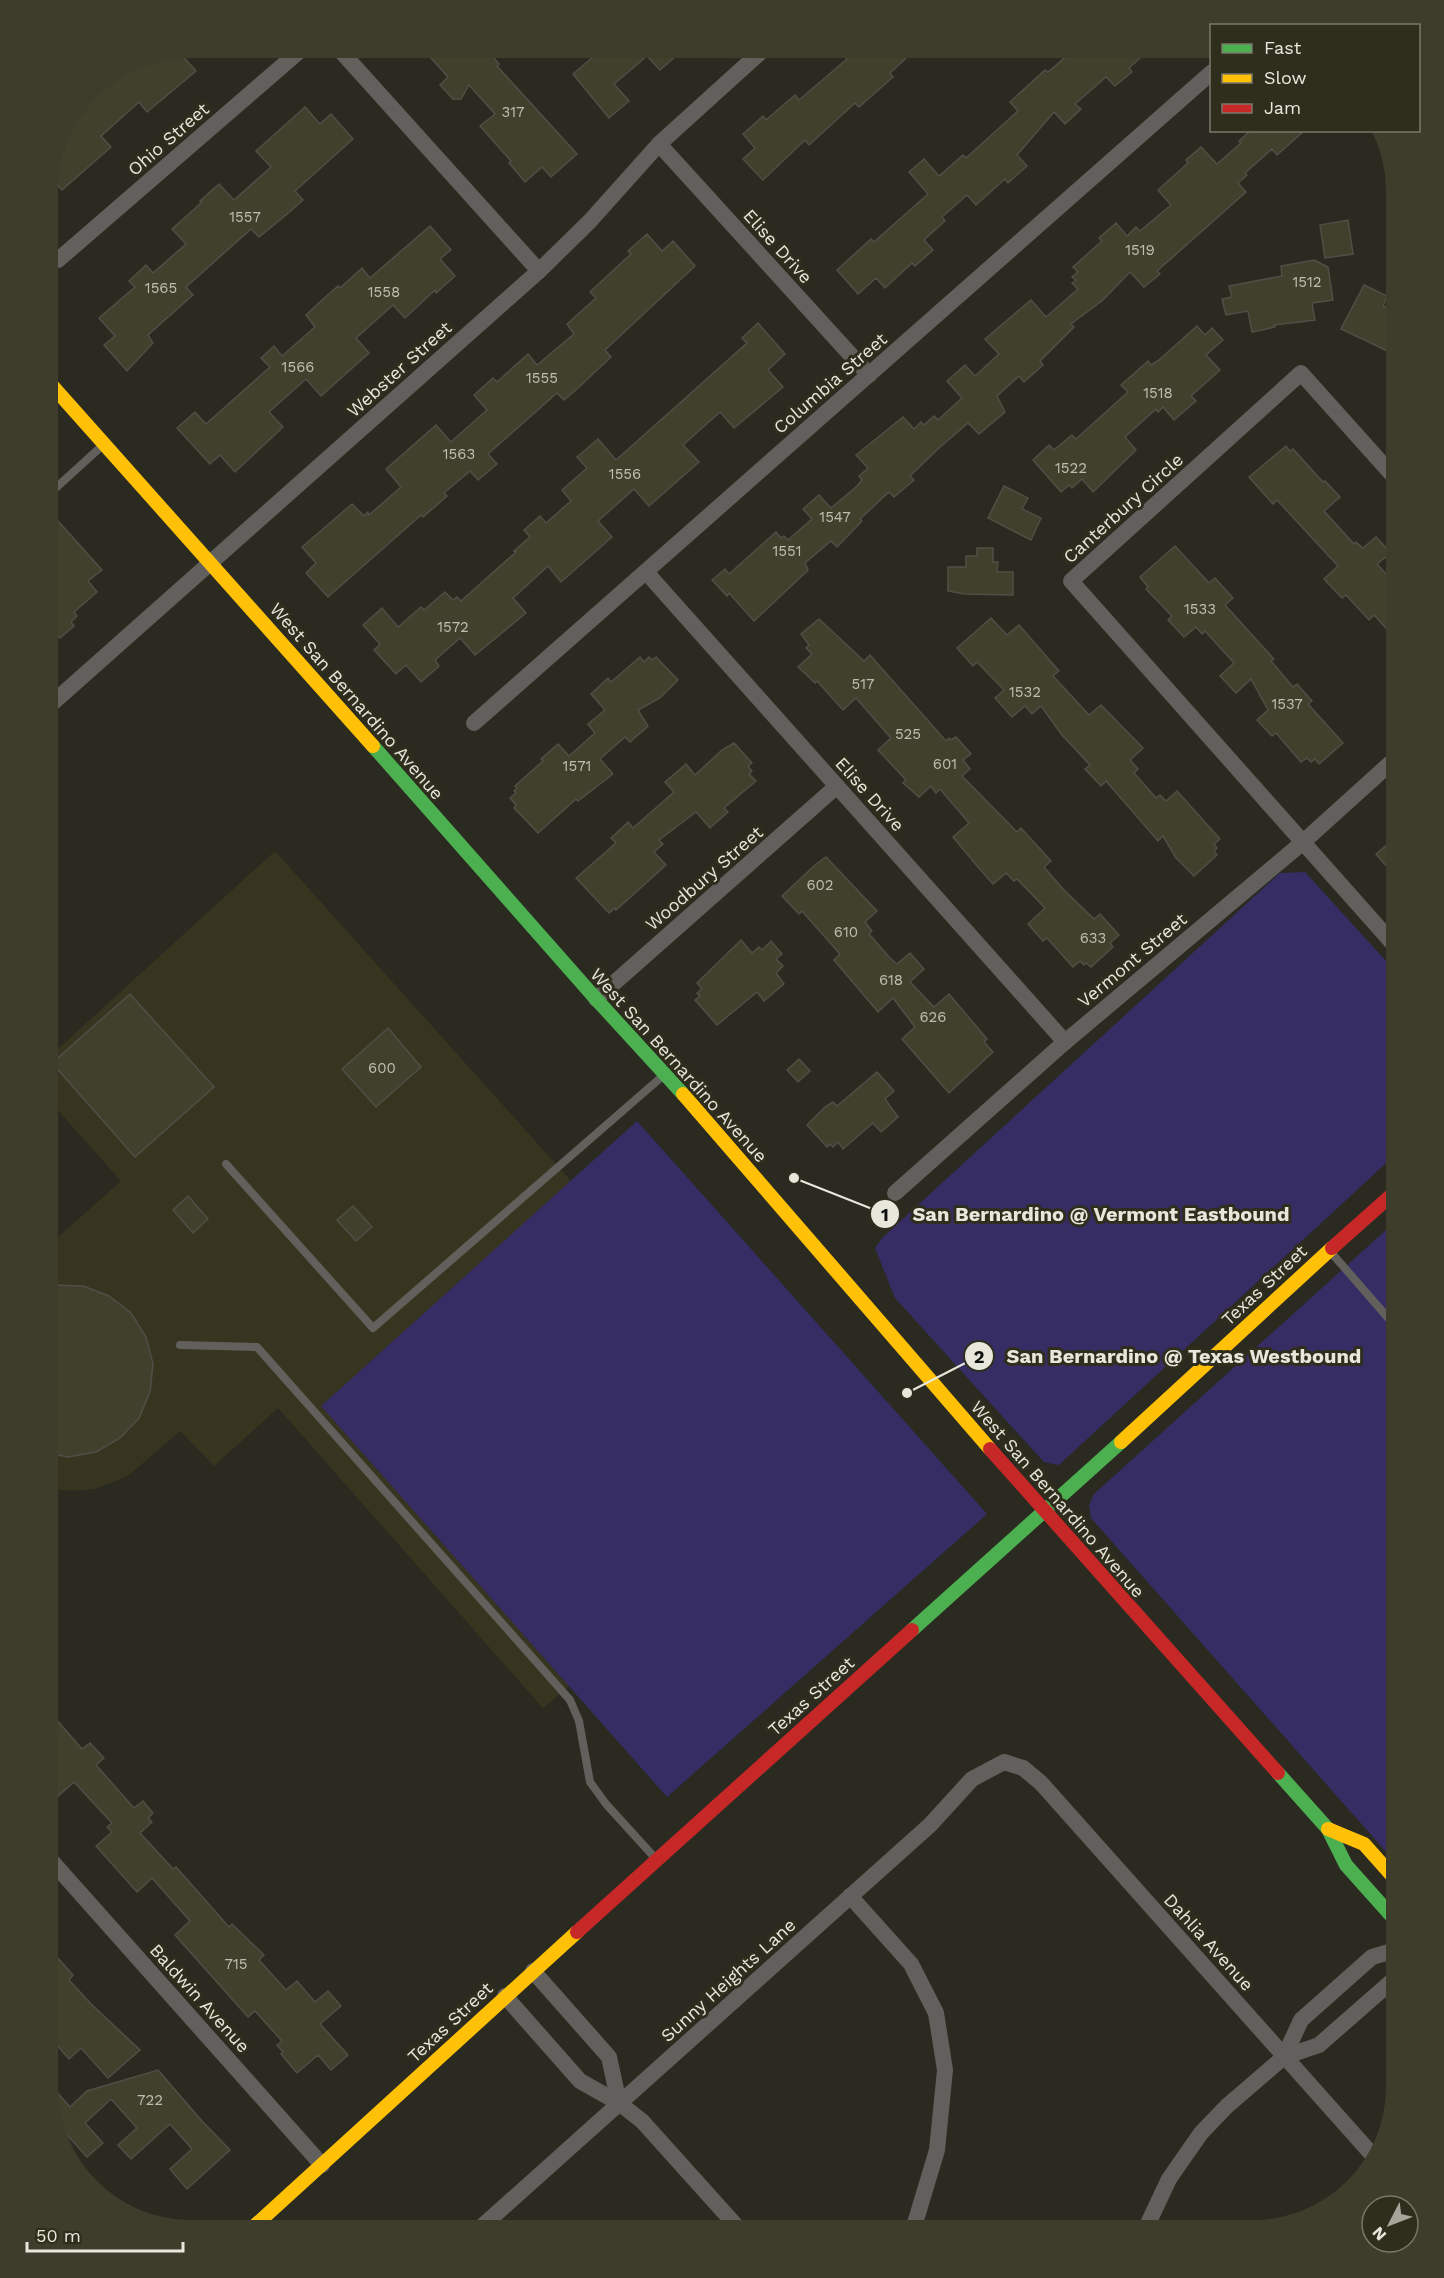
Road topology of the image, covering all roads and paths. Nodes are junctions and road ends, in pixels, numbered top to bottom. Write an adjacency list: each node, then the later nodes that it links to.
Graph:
1 (291, 58): 6 (street, Ohio Street)
2 (348, 58): 7 (street)
3 (753, 59): 5 (street, Webster Street)
4 (1210, 74): 8 (street, Columbia Street)
5 (659, 144): 7 (street, Webster Street); 8 (street, Elise Drive)
6 (59, 259)
7 (539, 271): 13 (street, Webster Street)
8 (869, 375): 14 (street, Columbia Street)
9 (59, 393): 10 (main road, West San Bernardino Avenue)
10 (104, 444): 12 (lane); 13 (main road, West San Bernardino Avenue)
11 (1386, 468): 19 (street, Canterbury Circle)
12 (59, 485)
13 (211, 562): 15 (street, Webster Street); 21 (main road, West San Bernardino Avenue)
14 (646, 572): 16 (street, Columbia Street); 18 (street, Elise Drive)
15 (59, 697)
16 (474, 723)
17 (1386, 767): 19 (street, Vermont Street)
18 (837, 786): 21 (street, Woodbury Street); 22 (street, Elise Drive)
19 (1302, 843): 20 (street); 22 (street, Vermont Street)
20 (1386, 936)
21 (596, 999): 23 (main road, West San Bernardino Avenue)
22 (1065, 1042): 25 (street, Vermont Street)
23 (665, 1073): 24 (lane); 30 (main road, West San Bernardino Avenue)
24 (226, 1164)
25 (895, 1193)
26 (1386, 1200): 27 (main road, Texas Street)
27 (1329, 1250): 28 (lane); 30 (main road, Texas Street)
28 (1386, 1316)
29 (180, 1345): 33 (lane)
30 (1044, 1512): 32 (main road, West San Bernardino Avenue); 33 (main road, Texas Street)
31 (1004, 1762): 36 (street, Sunny Heights Lane); 42 (street, Dahlia Avenue)
32 (1328, 1829): 35 (main road, West San Bernardino Avenue); 37 (main road, West San Bernardino Avenue)
33 (656, 1859): 39 (main road, Texas Street)
34 (58, 1868): 45 (street, Baldwin Avenue)
35 (1386, 1869)
36 (850, 1896): 43 (street, Sunny Heights Lane); 49 (street)
37 (1386, 1910)
38 (1386, 1953): 42 (street)
39 (533, 1971): 41 (main road, Texas Street); 43 (street)
40 (1386, 1986): 42 (street)
41 (505, 1995): 43 (street); 45 (main road, Texas Street)
42 (1284, 2057): 44 (street, Dahlia Avenue); 50 (street)
43 (619, 2103): 47 (street, Sunny Heights Lane); 48 (street)
44 (1369, 2151)
45 (322, 2165): 46 (main road, Texas Street)
46 (262, 2219)
47 (490, 2219)
48 (731, 2220)
49 (916, 2220)
50 (1150, 2220)

